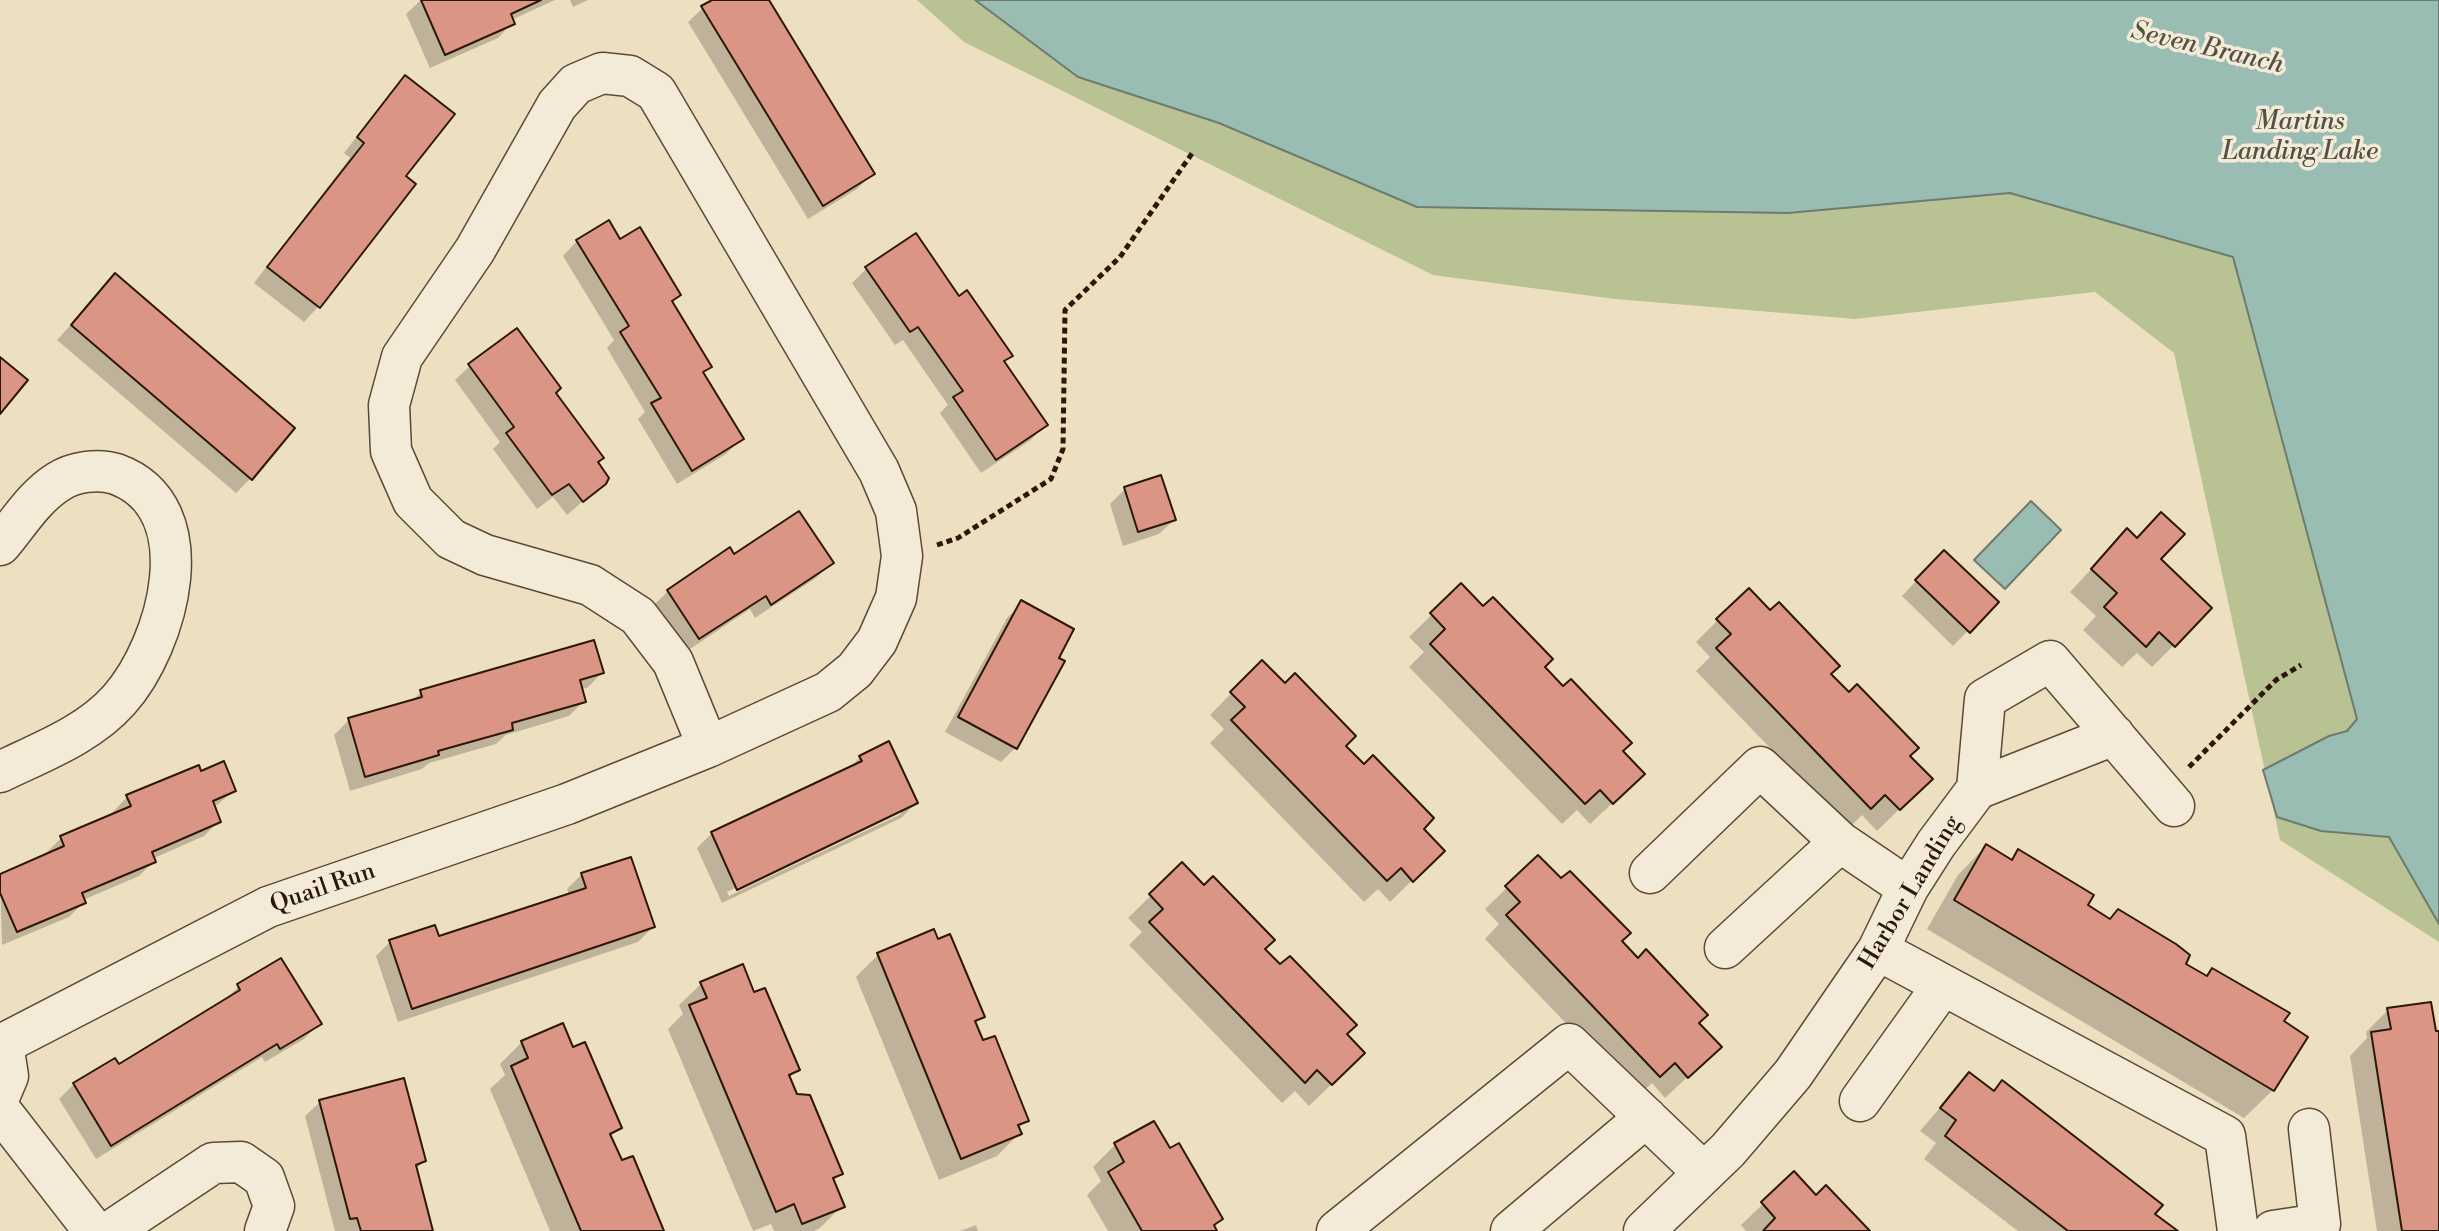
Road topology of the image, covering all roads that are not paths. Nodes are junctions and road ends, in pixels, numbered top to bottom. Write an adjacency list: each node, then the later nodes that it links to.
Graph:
1 (0, 545): 4 (street)
2 (2114, 735): 5 (street); 5 (street, Harbor Landing); 6 (street, Harbor Landing)
3 (708, 747): 3 (street, Quail Run); 13 (street, Quail Run)
4 (0, 772)
5 (1977, 789): 9 (street, Harbor Landing)
6 (2169, 800)
7 (1840, 842): 8 (street); 9 (street); 10 (street)
8 (1650, 873)
9 (1908, 888): 11 (street, Harbor Landing)
10 (1725, 948)
11 (1878, 950): 12 (street); 19 (street, Harbor Landing)
12 (1943, 985): 15 (street); 26 (street)
13 (1, 1043): 14 (street, Quail Run)
14 (0, 1095)
15 (1860, 1101)
16 (0, 1110): 20 (street)
17 (1646, 1117): 19 (street); 23 (street); 24 (street)
18 (2309, 1129): 27 (street)
19 (1704, 1173): 25 (street, Harbor Landing)
20 (94, 1231)
21 (111, 1231): 22 (street)
22 (265, 1231)
23 (1337, 1231)
24 (1511, 1231)
25 (1644, 1231)
26 (2238, 1231)
27 (2273, 1231)

